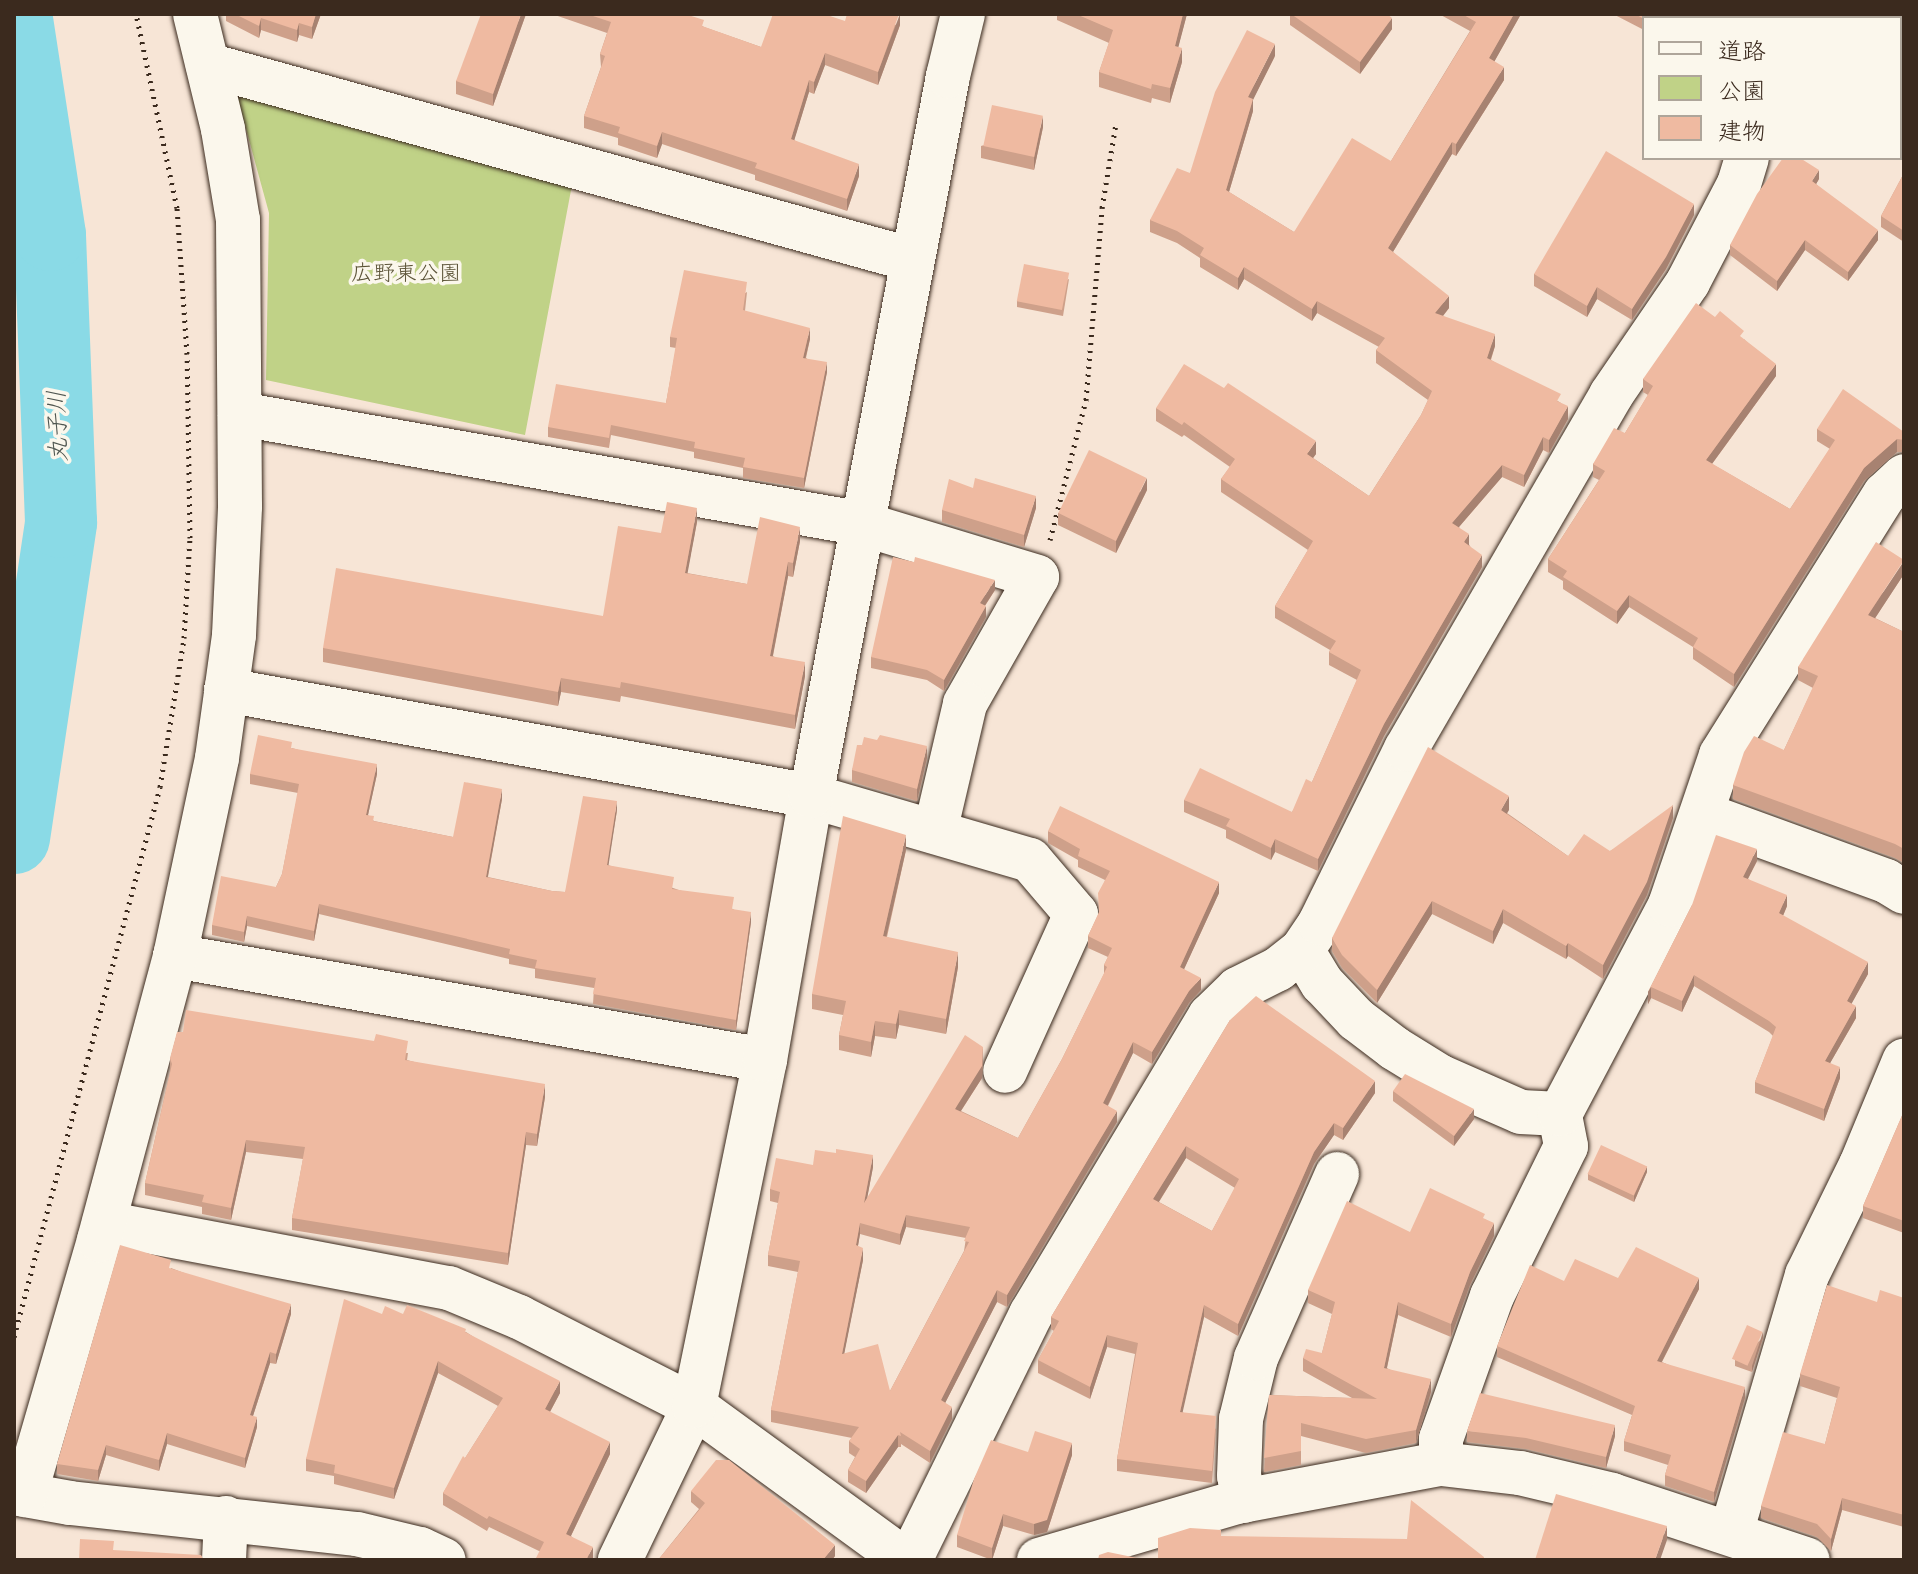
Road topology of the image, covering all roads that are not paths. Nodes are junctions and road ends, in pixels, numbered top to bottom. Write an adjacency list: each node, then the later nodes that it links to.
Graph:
1 (195, 14): 3 (street)
2 (960, 15): 5 (street)
3 (208, 65): 5 (street); 6 (street)
4 (1746, 160): 14 (street)
5 (913, 260): 8 (street)
6 (240, 414): 8 (street); 9 (street)
7 (1904, 476): 11 (street)
8 (863, 524): 10 (street); 12 (street)
9 (226, 690): 10 (street); 15 (street)
10 (811, 796): 12 (street); 16 (street)
11 (1702, 814): 13 (street); 19 (street)
12 (935, 832): 18 (street)
13 (1904, 892)
14 (1302, 950): 19 (street); 30 (street)
15 (175, 956): 16 (street); 21 (street)
16 (765, 1060): 22 (street)
17 (1904, 1061): 26 (street)
18 (1005, 1071)
19 (1560, 1114): 23 (street)
20 (1337, 1174): 25 (street)
21 (104, 1223): 22 (street); 24 (street)
22 (694, 1406): 29 (street); 30 (street)
23 (1441, 1464): 25 (street); 26 (street)
24 (19, 1494): 27 (street)
25 (1244, 1501): 31 (street)
26 (1731, 1533): 32 (street)
27 (225, 1539): 28 (street)
28 (444, 1560)
29 (620, 1560)
30 (908, 1560)
31 (1042, 1560)
32 (1808, 1560)

